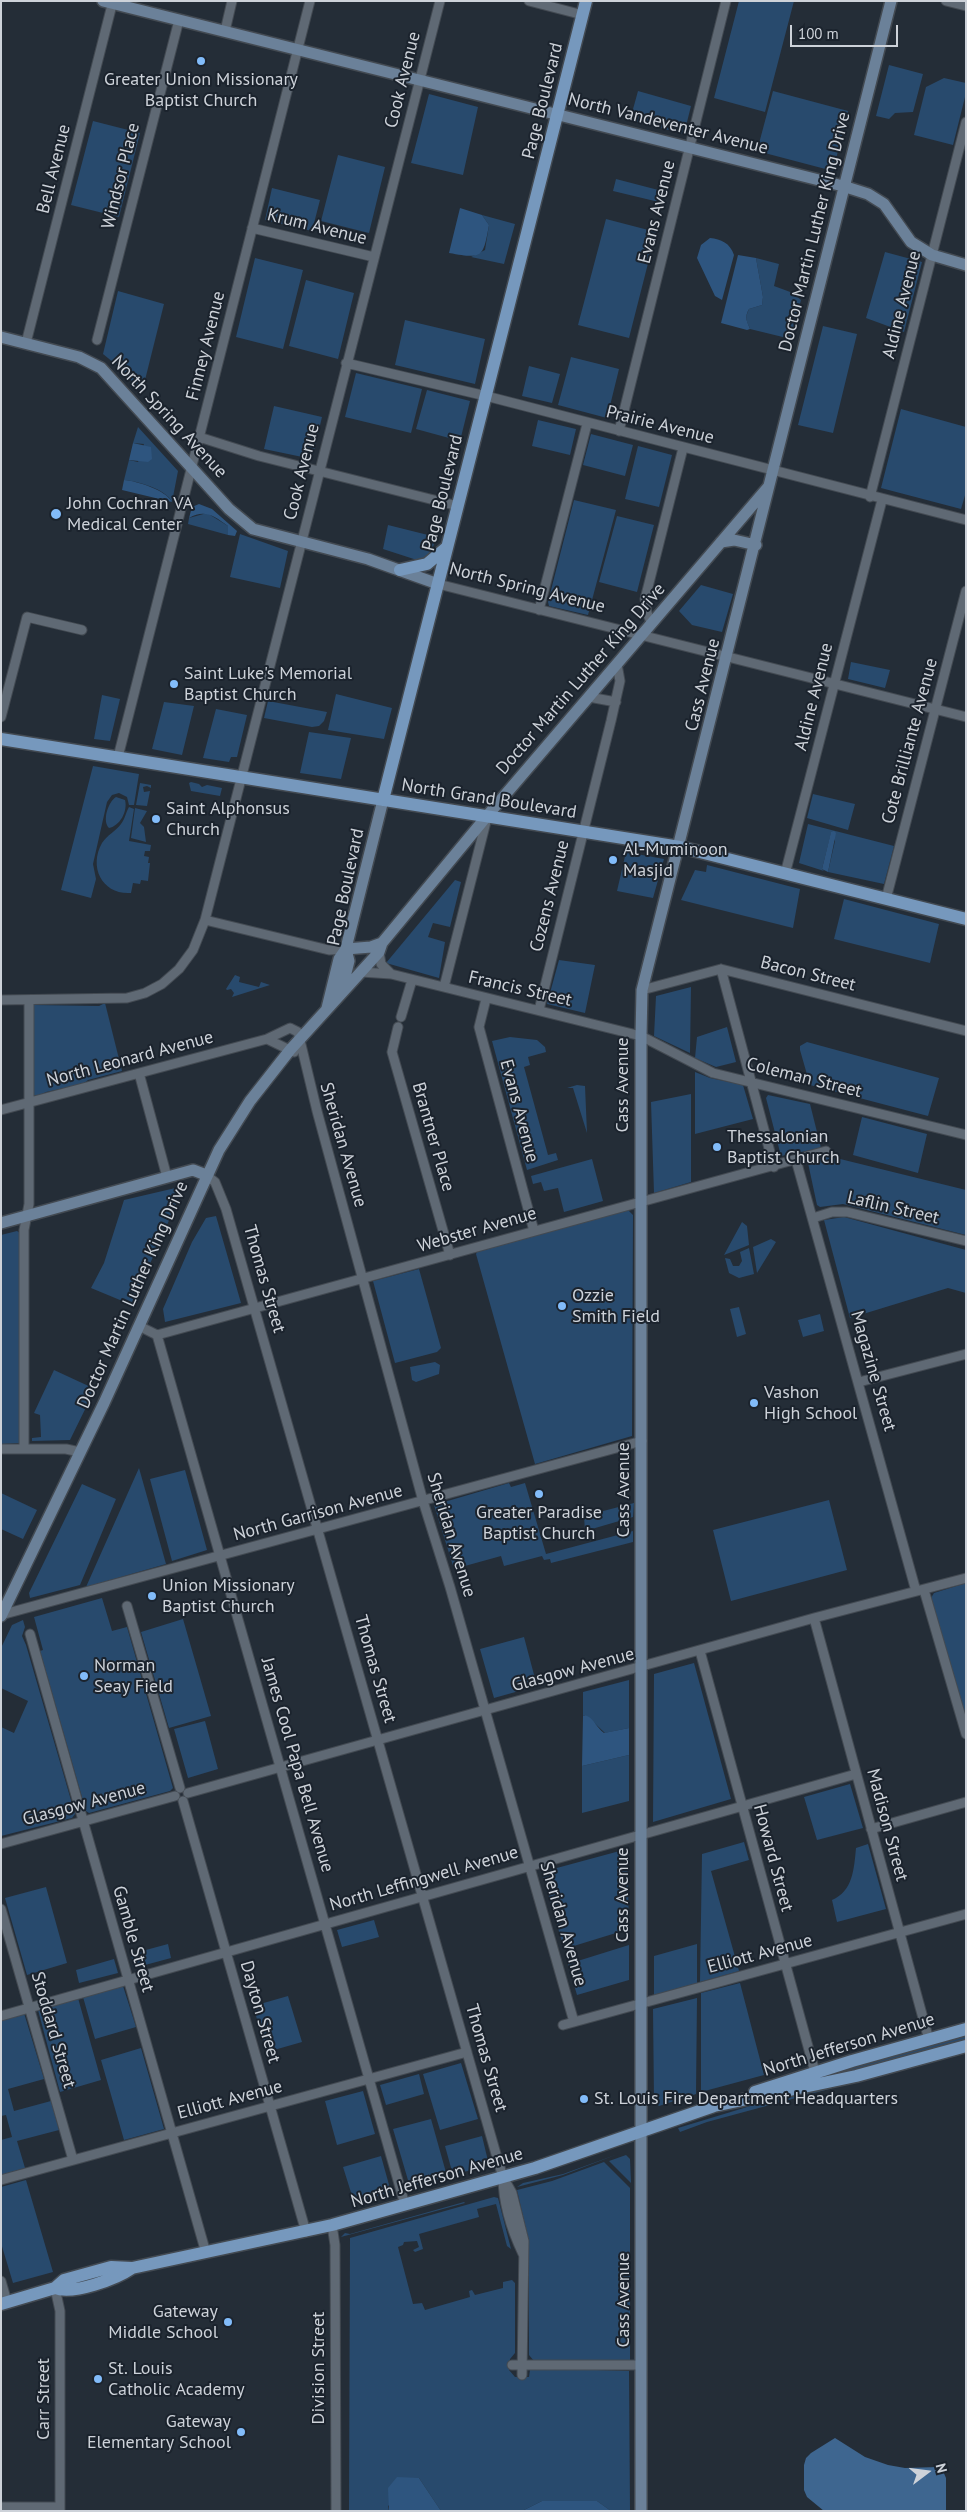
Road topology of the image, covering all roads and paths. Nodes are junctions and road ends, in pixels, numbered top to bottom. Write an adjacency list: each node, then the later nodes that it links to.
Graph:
1 (232, 1): 13 (street)
2 (310, 1): 14 (street, Finney Avenue)
3 (440, 1): 15 (street, Cook Avenue)
4 (529, 1): 11 (street)
5 (586, 1): 11 (main road, Page Boulevard)
6 (726, 1): 18 (street, Evans Avenue)
7 (891, 1): 19 (main road, Doctor Martin Luther King Drive)
8 (946, 1): 10 (street)
9 (110, 2): 12 (main road, North Vandeventer Avenue); 26 (street, Bell Avenue)
10 (966, 6)
11 (583, 15): 16 (main road, Page Boulevard)
12 (179, 20): 13 (main road, North Vandeventer Avenue); 25 (street, Windsor Place)
13 (225, 32): 14 (main road, North Vandeventer Avenue)
14 (297, 50): 15 (main road, North Vandeventer Avenue); 20 (street, Finney Avenue)
15 (420, 79): 16 (main road, North Vandeventer Avenue); 22 (street, Cook Avenue)
16 (557, 114): 18 (main road, North Vandeventer Avenue); 28 (main road, Page Boulevard)
17 (966, 122): 21 (street, Aldine Avenue)
18 (690, 148): 19 (main road, North Vandeventer Avenue); 30 (street, Evans Avenue)
19 (843, 186): 21 (main road, North Vandeventer Avenue); 35 (main road, Doctor Martin Luther King Drive)
20 (252, 228): 22 (street, Krum Avenue); 31 (street, Finney Avenue)
21 (932, 255): 23 (main road, North Vandeventer Avenue); 37 (street, Aldine Avenue)
22 (374, 257): 27 (street, Cook Avenue)
23 (966, 265)
24 (1, 337): 26 (main road, North Spring Avenue)
25 (96, 340)
26 (26, 344): 33 (main road, North Spring Avenue)
27 (346, 363): 28 (street, Prairie Avenue); 34 (street, Cook Avenue)
28 (486, 396): 29 (street, Prairie Avenue); 39 (main road, Page Boulevard)
29 (587, 424): 30 (street, Prairie Avenue); 48 (street)
30 (619, 431): 32 (street, Prairie Avenue)
31 (199, 437): 33 (street, Finney Avenue); 34 (street)
32 (683, 448): 35 (street, Prairie Avenue); 49 (street)
33 (192, 468): 41 (main road, North Spring Avenue); 61 (street, Finney Avenue)
34 (320, 470): 39 (street); 41 (street, Cook Avenue)
35 (774, 471): 36 (main road, Doctor Martin Luther King Drive); 37 (street, Prairie Avenue)
36 (770, 485): 42 (main road, Doctor Martin Luther King Drive); 43 (main road, Cass Avenue)
37 (870, 497): 38 (street, Prairie Avenue)
38 (882, 500): 40 (street, Prairie Avenue); 54 (street, Aldine Avenue)
39 (458, 506): 44 (main road, Page Boulevard)
40 (965, 519)
41 (301, 541): 45 (main road, North Spring Avenue); 62 (street, Cook Avenue)
42 (721, 542): 43 (main road); 49 (main road, Doctor Martin Luther King Drive)
43 (756, 545): 52 (main road, Cass Avenue)
44 (448, 546): 45 (main road); 46 (main road, Page Boulevard)
45 (400, 570): 46 (main road, North Spring Avenue)
46 (438, 584): 48 (street, North Spring Avenue); 63 (main road, Page Boulevard)
47 (966, 591): 57 (street, Cote Brilliante Avenue)
48 (539, 610): 51 (street, North Spring Avenue)
49 (652, 624): 51 (main road, Doctor Martin Luther King Drive)
50 (82, 630): 58 (street)
51 (642, 635): 52 (street, North Spring Avenue); 53 (main road, Doctor Martin Luther King Drive)
52 (728, 658): 54 (street, North Spring Avenue); 66 (main road, Cass Avenue)
53 (617, 664): 55 (main road, Doctor Martin Luther King Drive); 56 (street, Cozens Avenue)
54 (834, 684): 57 (street, North Spring Avenue); 67 (street, Aldine Avenue)
55 (589, 696): 56 (street); 64 (main road, Doctor Martin Luther King Drive)
56 (616, 702): 65 (street, Cozens Avenue)
57 (936, 710): 59 (street, North Spring Avenue); 68 (street, Cote Brilliante Avenue)
58 (1, 717)
59 (966, 717)
60 (1, 739): 61 (main road, North Grand Boulevard)
61 (118, 757): 62 (main road, North Grand Boulevard)
62 (242, 778): 63 (main road, North Grand Boulevard); 69 (street, Cook Avenue)
63 (383, 800): 64 (main road, North Grand Boulevard); 72 (main road, Page Boulevard)
64 (487, 816): 65 (main road, North Grand Boulevard); 71 (main road, Doctor Martin Luther King Drive); 77 (street)
65 (583, 831): 66 (main road, North Grand Boulevard); 84 (street, Cozens Avenue)
66 (680, 847): 67 (main road, North Grand Boulevard); 78 (main road, Cass Avenue)
67 (786, 874): 68 (main road, North Grand Boulevard)
68 (886, 899): 70 (main road, North Grand Boulevard)
69 (205, 920): 72 (street); 82 (street, Cook Avenue)
70 (966, 920)
71 (380, 948): 72 (main road); 74 (main road, Doctor Martin Luther King Drive); 75 (street)
72 (346, 949): 79 (main road, Page Boulevard); 83 (main road, Doctor Martin Luther King Drive)
73 (721, 969): 78 (street, Bacon Street); 87 (street, Bacon Street); 94 (street)
74 (361, 972): 75 (street, Francis Street); 79 (main road, Doctor Martin Luther King Drive)
75 (392, 974): 76 (street, Francis Street)
76 (412, 980): 77 (street, Francis Street); 85 (street)
77 (444, 987): 80 (street, Francis Street)
78 (642, 990): 88 (main road, Cass Avenue)
79 (341, 994): 83 (main road, Doctor Martin Luther King Drive)
80 (486, 999): 84 (street, Francis Street); 107 (street, Evans Avenue)
81 (1, 1000): 82 (street, Cook Avenue)
82 (29, 1000): 95 (street)
83 (327, 1008): 89 (main road, Doctor Martin Luther King Drive)
84 (539, 1010): 88 (street, Francis Street)
85 (401, 1017)
86 (398, 1027): 109 (street, Brantner Place)
87 (966, 1031)
88 (640, 1036): 94 (street, Coleman Street); 103 (main road, Cass Avenue)
89 (300, 1038): 90 (street, North Leonard Avenue); 91 (main road, Doctor Martin Luther King Drive); 92 (street, Sheridan Avenue)
90 (267, 1039): 91 (street); 93 (street, North Leonard Avenue)
91 (290, 1050): 92 (street); 101 (main road, Doctor Martin Luther King Drive)
92 (302, 1056): 110 (street, Sheridan Avenue)
93 (139, 1073): 95 (street, North Leonard Avenue); 102 (street)
94 (752, 1081): 97 (street, Coleman Street); 100 (street)
95 (28, 1102): 96 (street, North Leonard Avenue); 104 (street)
96 (1, 1110)
97 (966, 1135)
98 (826, 1151): 99 (street, Webster Avenue)
99 (796, 1160): 100 (street, Webster Avenue); 105 (street, Magazine Street)
100 (774, 1166): 103 (street, Webster Avenue)
101 (206, 1175): 102 (main road); 111 (street, Thomas Street); 112 (main road, Doctor Martin Luther King Drive)
102 (167, 1177): 104 (main road)
103 (641, 1202): 107 (street, Webster Avenue); 116 (main road, Cass Avenue)
104 (27, 1216): 106 (main road); 118 (street)
105 (813, 1218): 108 (street, Laflin Street); 115 (street, Magazine Street)
106 (1, 1223)
107 (534, 1231): 109 (street, Webster Avenue)
108 (966, 1241)
109 (450, 1255): 110 (street, Webster Avenue)
110 (364, 1279): 111 (street, Webster Avenue); 120 (street, Sheridan Avenue)
111 (255, 1308): 113 (street, Webster Avenue); 121 (street, Thomas Street)
112 (139, 1326): 113 (street); 119 (main road, Doctor Martin Luther King Drive)
113 (157, 1335): 122 (street, James Cool Papa Bell Avenue)
114 (966, 1354): 115 (street)
115 (859, 1382): 124 (street, Magazine Street)
116 (642, 1441): 120 (street, North Garrison Avenue); 130 (main road, Cass Avenue)
117 (1, 1449): 118 (street)
118 (24, 1449): 119 (street)
119 (80, 1452): 126 (main road, Doctor Martin Luther King Drive)
120 (423, 1501): 121 (street, North Garrison Avenue); 131 (street, Sheridan Avenue)
121 (318, 1529): 122 (street, North Garrison Avenue); 133 (street, Thomas Street)
122 (220, 1556): 126 (street, North Garrison Avenue); 134 (street, James Cool Papa Bell Avenue)
123 (966, 1578): 124 (street, Glasgow Avenue)
124 (920, 1590): 127 (street, Glasgow Avenue); 132 (street, Magazine Street)
125 (127, 1606): 136 (street, Dayton Street)
126 (1, 1615)
127 (814, 1618): 129 (street, Glasgow Avenue); 135 (street, Madison Street)
128 (30, 1634): 139 (street, Gamble Street)
129 (700, 1651): 130 (street, Glasgow Avenue); 138 (street, Howard Street)
130 (641, 1668): 131 (street, Glasgow Avenue); 141 (main road, Cass Avenue)
131 (486, 1711): 133 (street, Glasgow Avenue); 143 (street, Sheridan Avenue)
132 (966, 1734)
133 (378, 1740): 134 (street, Glasgow Avenue); 144 (street, Thomas Street)
134 (280, 1767): 136 (street, Glasgow Avenue); 147 (street, James Cool Papa Bell Avenue)
135 (856, 1774): 138 (street, North Leffingwell Avenue); 140 (street, Madison Street)
136 (182, 1794): 139 (street, Glasgow Avenue); 149 (street, Dayton Street)
137 (966, 1802): 140 (street)
138 (742, 1806): 141 (street, North Leffingwell Avenue); 150 (street, Howard Street)
139 (83, 1822): 142 (street, Glasgow Avenue); 151 (street, Gamble Street)
140 (871, 1829): 148 (street, Madison Street)
141 (641, 1835): 143 (street, North Leffingwell Avenue); 152 (main road, Cass Avenue)
142 (1, 1844)
143 (530, 1866): 144 (street, North Leffingwell Avenue); 155 (street, Sheridan Avenue)
144 (423, 1897): 147 (street, North Leffingwell Avenue); 160 (street, Thomas Street)
145 (1, 1910): 153 (street, Stoddard Street)
146 (966, 1914): 148 (street, Elliott Avenue)
147 (325, 1924): 149 (street, North Leffingwell Avenue); 162 (street, James Cool Papa Bell Avenue)
148 (900, 1932): 150 (street, Elliott Avenue); 158 (street, Madison Street)
149 (226, 1952): 151 (street, North Leffingwell Avenue); 164 (street, Dayton Street)
150 (785, 1964): 152 (street, Elliott Avenue); 161 (street, Howard Street)
151 (128, 1980): 153 (street, North Leffingwell Avenue); 166 (street, Gamble Street)
152 (642, 2003): 155 (street, Elliott Avenue); 165 (main road, Cass Avenue)
153 (30, 2008): 154 (street, North Leffingwell Avenue); 167 (street, Stoddard Street)
154 (1, 2016)
155 (574, 2022): 156 (street, Elliott Avenue)
156 (563, 2025)
157 (966, 2029): 158 (main road, North Jefferson Avenue)
158 (929, 2040): 161 (main road, North Jefferson Avenue)
159 (966, 2046): 163 (main road, North Jefferson Avenue)
160 (467, 2052): 162 (street, Elliott Avenue); 168 (street, Thomas Street)
161 (815, 2072): 163 (main road, North Jefferson Avenue)
162 (369, 2078): 164 (street, Elliott Avenue); 170 (street, James Cool Papa Bell Avenue)
163 (744, 2098): 165 (main road, North Jefferson Avenue)
164 (270, 2106): 166 (street, Elliott Avenue); 172 (street, Dayton Street)
165 (641, 2131): 168 (main road, North Jefferson Avenue); 178 (main road, Cass Avenue)
166 (172, 2133): 167 (street, Elliott Avenue); 173 (street, Gamble Street)
167 (73, 2160): 169 (street, Elliott Avenue)
168 (503, 2177): 170 (main road, North Jefferson Avenue); 177 (street, Thomas Street)
169 (1, 2180)
170 (405, 2205): 171 (main road, North Jefferson Avenue)
171 (332, 2225): 172 (main road, North Jefferson Avenue); 182 (street, Division Street)
172 (306, 2232): 173 (main road, North Jefferson Avenue)
173 (206, 2253): 175 (main road, North Jefferson Avenue)
174 (1, 2282): 176 (street)
175 (55, 2288): 176 (main road, North Jefferson Avenue); 181 (street, Carr Street)
176 (4, 2303)
177 (517, 2365): 178 (street); 179 (street, Thomas Street)
178 (641, 2365): 183 (main road, Cass Avenue)
179 (522, 2375)
180 (1, 2506): 181 (street)
181 (60, 2509)
182 (336, 2511)
183 (641, 2511)

